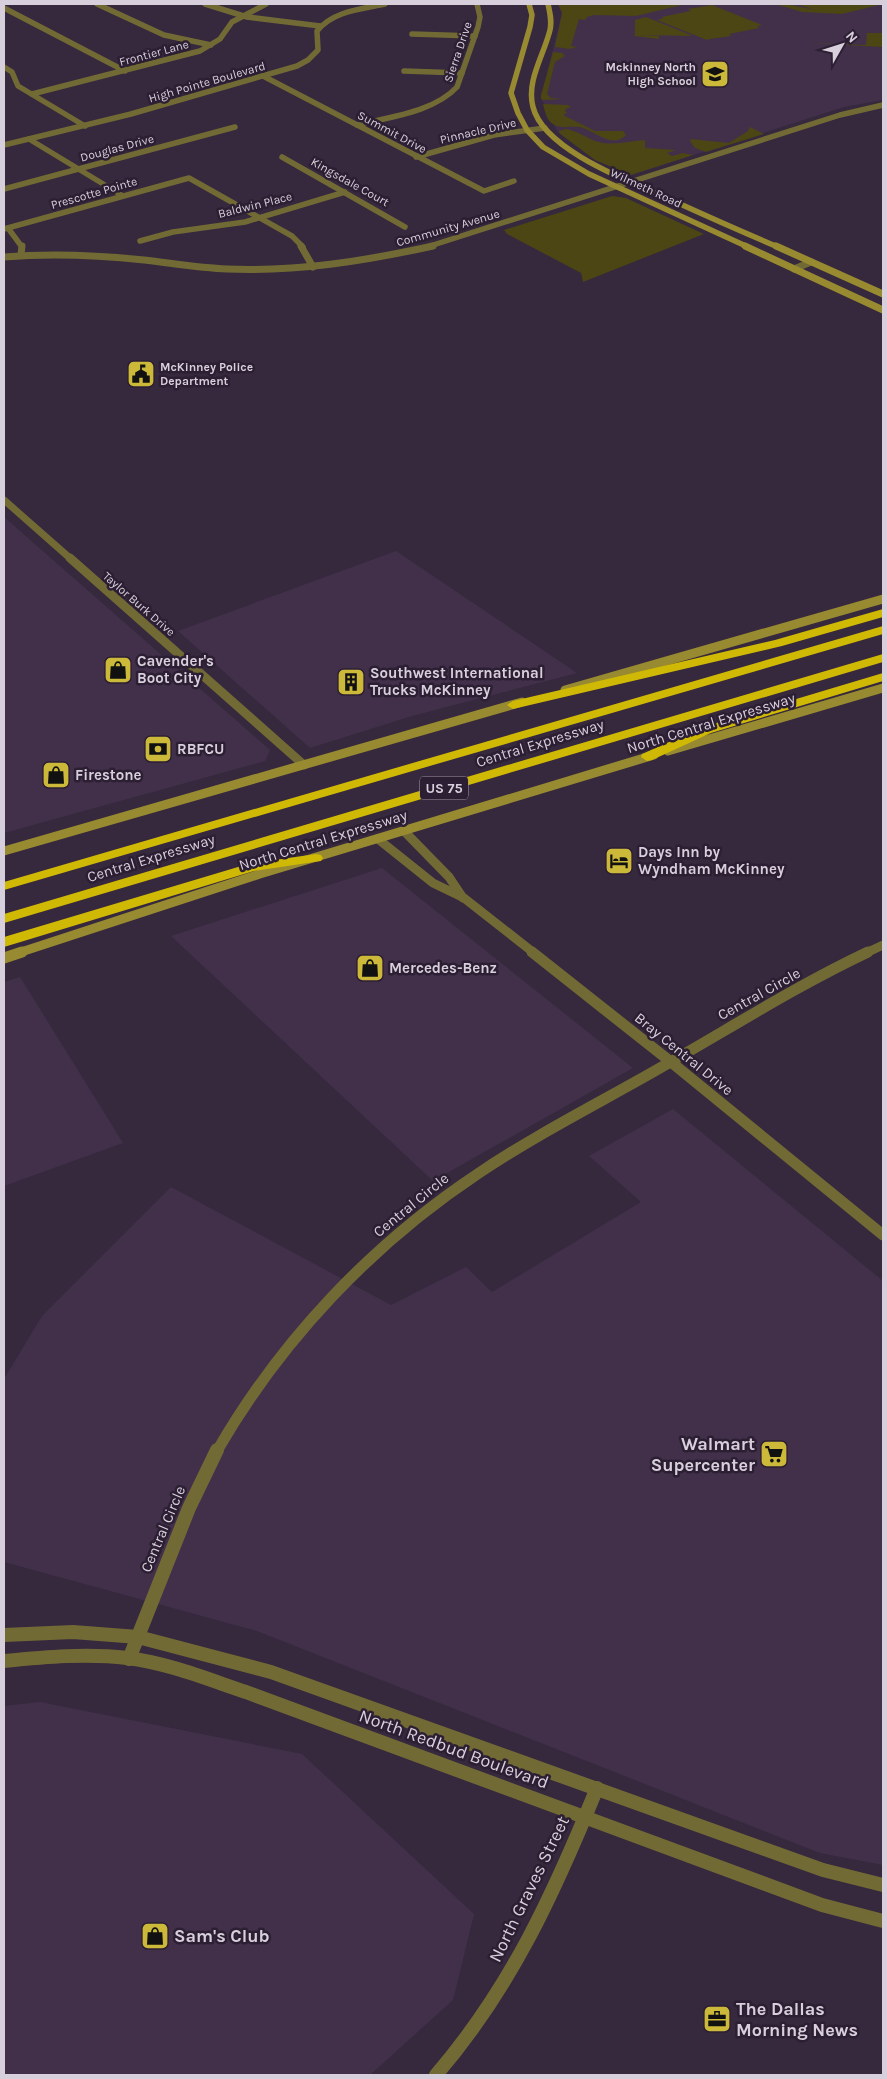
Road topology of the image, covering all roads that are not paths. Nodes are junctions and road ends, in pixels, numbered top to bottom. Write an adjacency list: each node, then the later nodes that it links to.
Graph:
1 (98, 4): 13 (street)
2 (205, 4): 9 (street)
3 (266, 4): 9 (street, Frontier Lane)
4 (385, 4): 10 (street)
5 (477, 4): 12 (street, Sierra Drive)
6 (529, 4): 14 (main road, Wilmeth Road)
7 (548, 4): 15 (main road, Wilmeth Road)
8 (4, 8): 18 (street)
9 (239, 17): 10 (street); 13 (street, Frontier Lane)
10 (320, 26): 20 (street, High Pointe Boulevard)
11 (412, 34): 12 (street)
12 (475, 36): 19 (street, Sierra Drive)
13 (212, 45): 18 (street, Frontier Lane)
14 (524, 48): 15 (main road); 27 (main road, Wilmeth Road)
15 (544, 49): 26 (main road, Wilmeth Road)
16 (4, 67): 21 (street)
17 (404, 70): 19 (street)
18 (125, 71): 21 (street, Frontier Lane)
19 (462, 73): 23 (street, Sierra Drive)
20 (263, 76): 23 (street, Summit Drive); 24 (street, High Pointe Boulevard)
21 (32, 94): 24 (street)
22 (883, 105): 34 (street, Community Avenue)
23 (357, 125): 31 (street, Summit Drive)
24 (85, 126): 28 (street, High Pointe Boulevard)
25 (235, 127): 32 (street, Douglas Drive)
26 (545, 128): 27 (street, Pinnacle Drive); 34 (main road, Wilmeth Road)
27 (527, 130): 31 (street, Pinnacle Drive); 35 (main road, Wilmeth Road)
28 (29, 139): 29 (street, High Pointe Boulevard); 32 (street)
29 (4, 146)
30 (282, 157): 37 (street, Kingsdale Court)
31 (416, 157): 33 (street, Summit Drive)
32 (78, 169): 36 (street, Douglas Drive); 38 (street)
33 (514, 182)
34 (633, 183): 35 (street, Community Avenue); 45 (main road, Wilmeth Road)
35 (618, 188): 46 (street, Community Avenue); 47 (main road, Wilmeth Road)
36 (4, 189)
37 (345, 192): 39 (street, Baldwin Place); 40 (street, Kingsdale Court)
38 (123, 196): 39 (street, Prescotte Pointe); 41 (street, Prescotte Pointe)
39 (261, 217): 42 (street, Baldwin Place); 46 (street)
40 (406, 227)
41 (6, 228): 43 (street)
42 (140, 241)
43 (21, 255): 44 (street, Community Avenue); 46 (street, Community Avenue)
44 (4, 257)
45 (811, 262): 47 (street); 48 (main road, Wilmeth Road)
46 (313, 267)
47 (794, 269): 49 (main road, Wilmeth Road)
48 (883, 294)
49 (883, 310)
50 (4, 500): 59 (street, Taylor Burk Drive)
51 (883, 599): 57 (main road)
52 (883, 613): 57 (highway)
53 (883, 630): 64 (highway, Central Expressway / US 75)
54 (883, 658): 66 (highway, Central Expressway / US 75)
55 (883, 677): 58 (highway)
56 (883, 688): 58 (main road, North Central Expressway)
57 (513, 705): 59 (main road)
58 (648, 757): 60 (main road, North Central Expressway)
59 (304, 765): 62 (main road)
60 (404, 831): 61 (main road, North Central Expressway); 65 (street, Bray Central Drive)
61 (378, 839): 63 (main road, North Central Expressway); 65 (street, Bray Central Drive)
62 (4, 851)
63 (316, 858): 67 (highway); 69 (main road, North Central Expressway)
64 (4, 886)
65 (464, 898): 70 (street, Bray Central Drive)
66 (4, 919)
67 (4, 942)
68 (883, 944): 70 (street, Central Circle)
69 (4, 958)
70 (671, 1062): 71 (street, Bray Central Drive); 73 (street, Central Circle)
71 (883, 1235)
72 (4, 1635): 73 (street, North Redbud Boulevard)
73 (138, 1637): 74 (street, Central Circle); 76 (street, North Redbud Boulevard)
74 (129, 1658): 75 (street, North Redbud Boulevard); 77 (street, North Redbud Boulevard)
75 (4, 1661)
76 (596, 1788): 77 (street, North Graves Street); 78 (street, North Redbud Boulevard)
77 (584, 1818): 79 (street, North Redbud Boulevard); 80 (street, North Graves Street)
78 (883, 1885)
79 (883, 1921)
80 (436, 2075)

